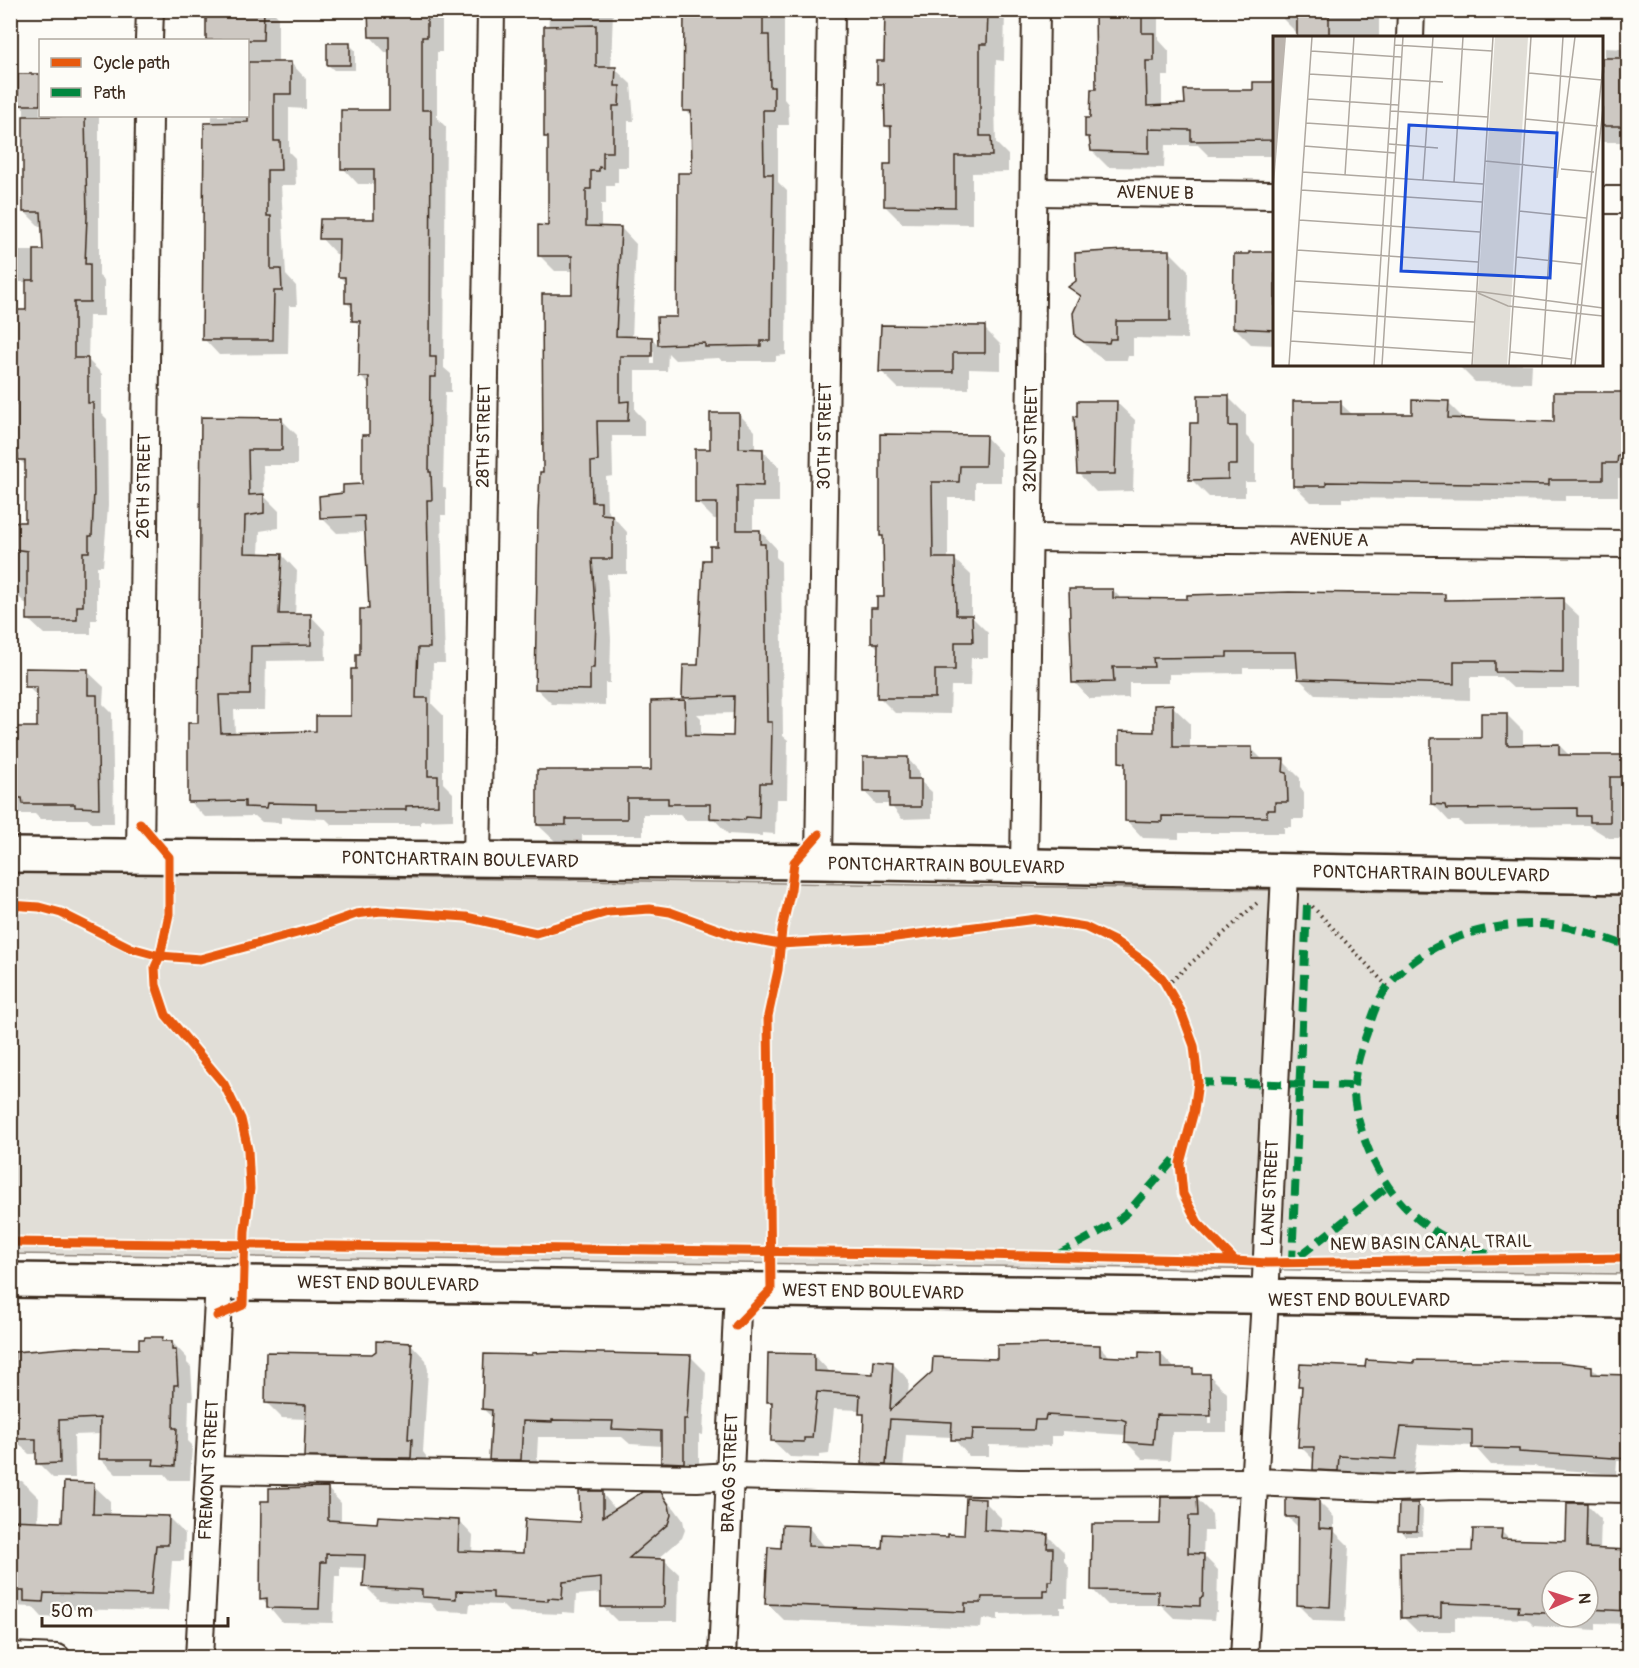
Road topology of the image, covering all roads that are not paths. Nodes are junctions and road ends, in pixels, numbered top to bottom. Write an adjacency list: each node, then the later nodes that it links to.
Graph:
1 (150, 10): 7 (street)
2 (491, 10): 17 (street, 28TH STREET)
3 (831, 10): 18 (street, 30TH STREET)
4 (1036, 10): 9 (street, 32ND STREET)
5 (1411, 10): 6 (street)
6 (1410, 36)
7 (149, 39)
8 (149, 117): 16 (street, 26TH STREET)
9 (1035, 192): 10 (street, AVENUE B); 13 (street, 32ND STREET)
10 (1273, 195)
11 (1603, 200): 12 (street)
12 (1629, 200)
13 (1029, 538): 14 (street, AVENUE A); 19 (street, 32ND STREET)
14 (1629, 544)
15 (10, 855): 16 (main road, PONTCHARTRAIN BOULEVARD)
16 (140, 857): 17 (main road, PONTCHARTRAIN BOULEVARD)
17 (477, 861): 18 (main road, PONTCHARTRAIN BOULEVARD)
18 (819, 862): 19 (main road, PONTCHARTRAIN BOULEVARD)
19 (1024, 868): 20 (main road, PONTCHARTRAIN BOULEVARD)
20 (1285, 873): 21 (main road, PONTCHARTRAIN BOULEVARD); 25 (street, LANE STREET)
21 (1629, 877)
22 (10, 1280): 23 (main road, WEST END BOULEVARD)
23 (219, 1282): 24 (main road, WEST END BOULEVARD); 27 (street, FREMONT STREET)
24 (738, 1289): 25 (main road, WEST END BOULEVARD); 28 (street, BRAGG STREET)
25 (1265, 1299): 26 (main road, WEST END BOULEVARD); 29 (street, LANE STREET)
26 (1629, 1301)
27 (209, 1470): 28 (street); 33 (street, FREMONT STREET)
28 (730, 1476): 29 (street); 34 (street, BRAGG STREET)
29 (1254, 1482): 30 (street); 35 (street, LANE STREET)
30 (1629, 1489)
31 (10, 1656): 32 (street)
32 (57, 1658)
33 (199, 1658)
34 (722, 1658)
35 (1244, 1658)

